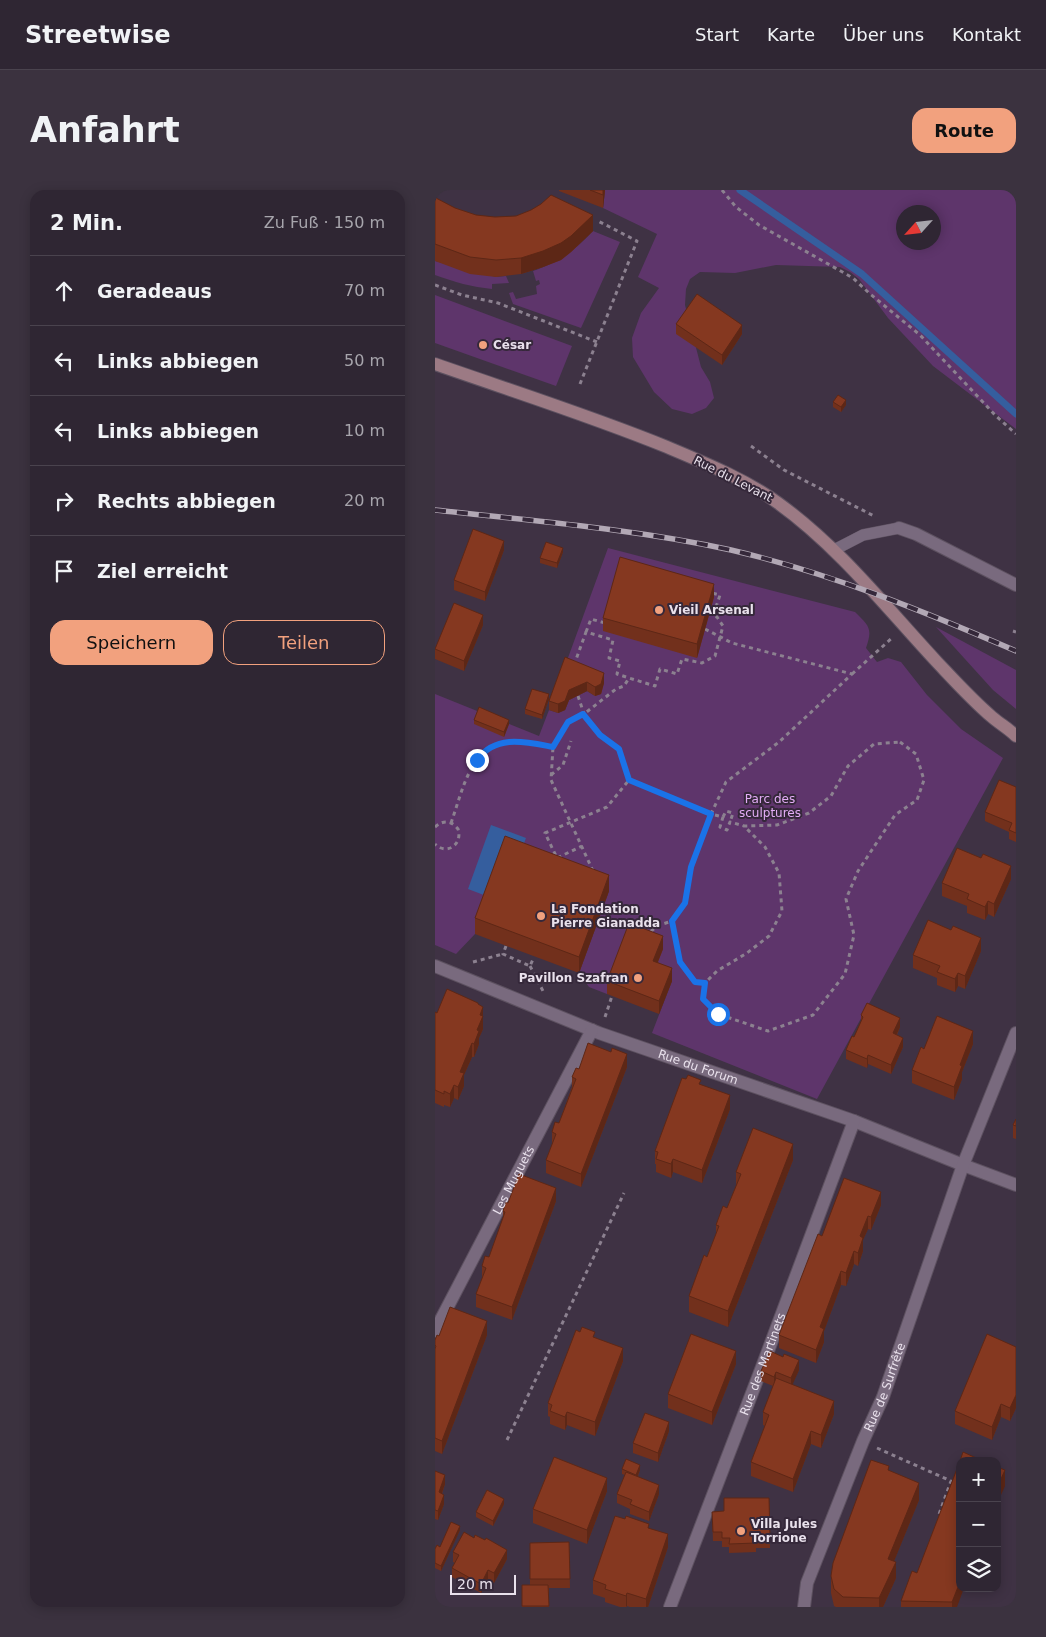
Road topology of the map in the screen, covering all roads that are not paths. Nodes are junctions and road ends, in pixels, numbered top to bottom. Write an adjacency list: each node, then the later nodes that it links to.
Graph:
1 (435, 364): 3 (street, Rue du Levant)
2 (899, 528): 3 (lane); 4 (street)
3 (834, 550): 5 (street, Rue du Levant)
4 (1016, 585)
5 (1015, 734)
6 (435, 966): 7 (street, Rue du Forum)
7 (596, 1031): 9 (street, Rue du Forum); 12 (street, Les Muguets)
8 (1016, 1033): 10 (street, Rue de Surfrête)
9 (854, 1121): 10 (street, Rue du Forum); 13 (street, Rue des Martinets)
10 (963, 1165): 11 (street); 14 (street, Rue de Surfrête)
11 (1016, 1185)
12 (435, 1332)
13 (670, 1607)
14 (804, 1607)

